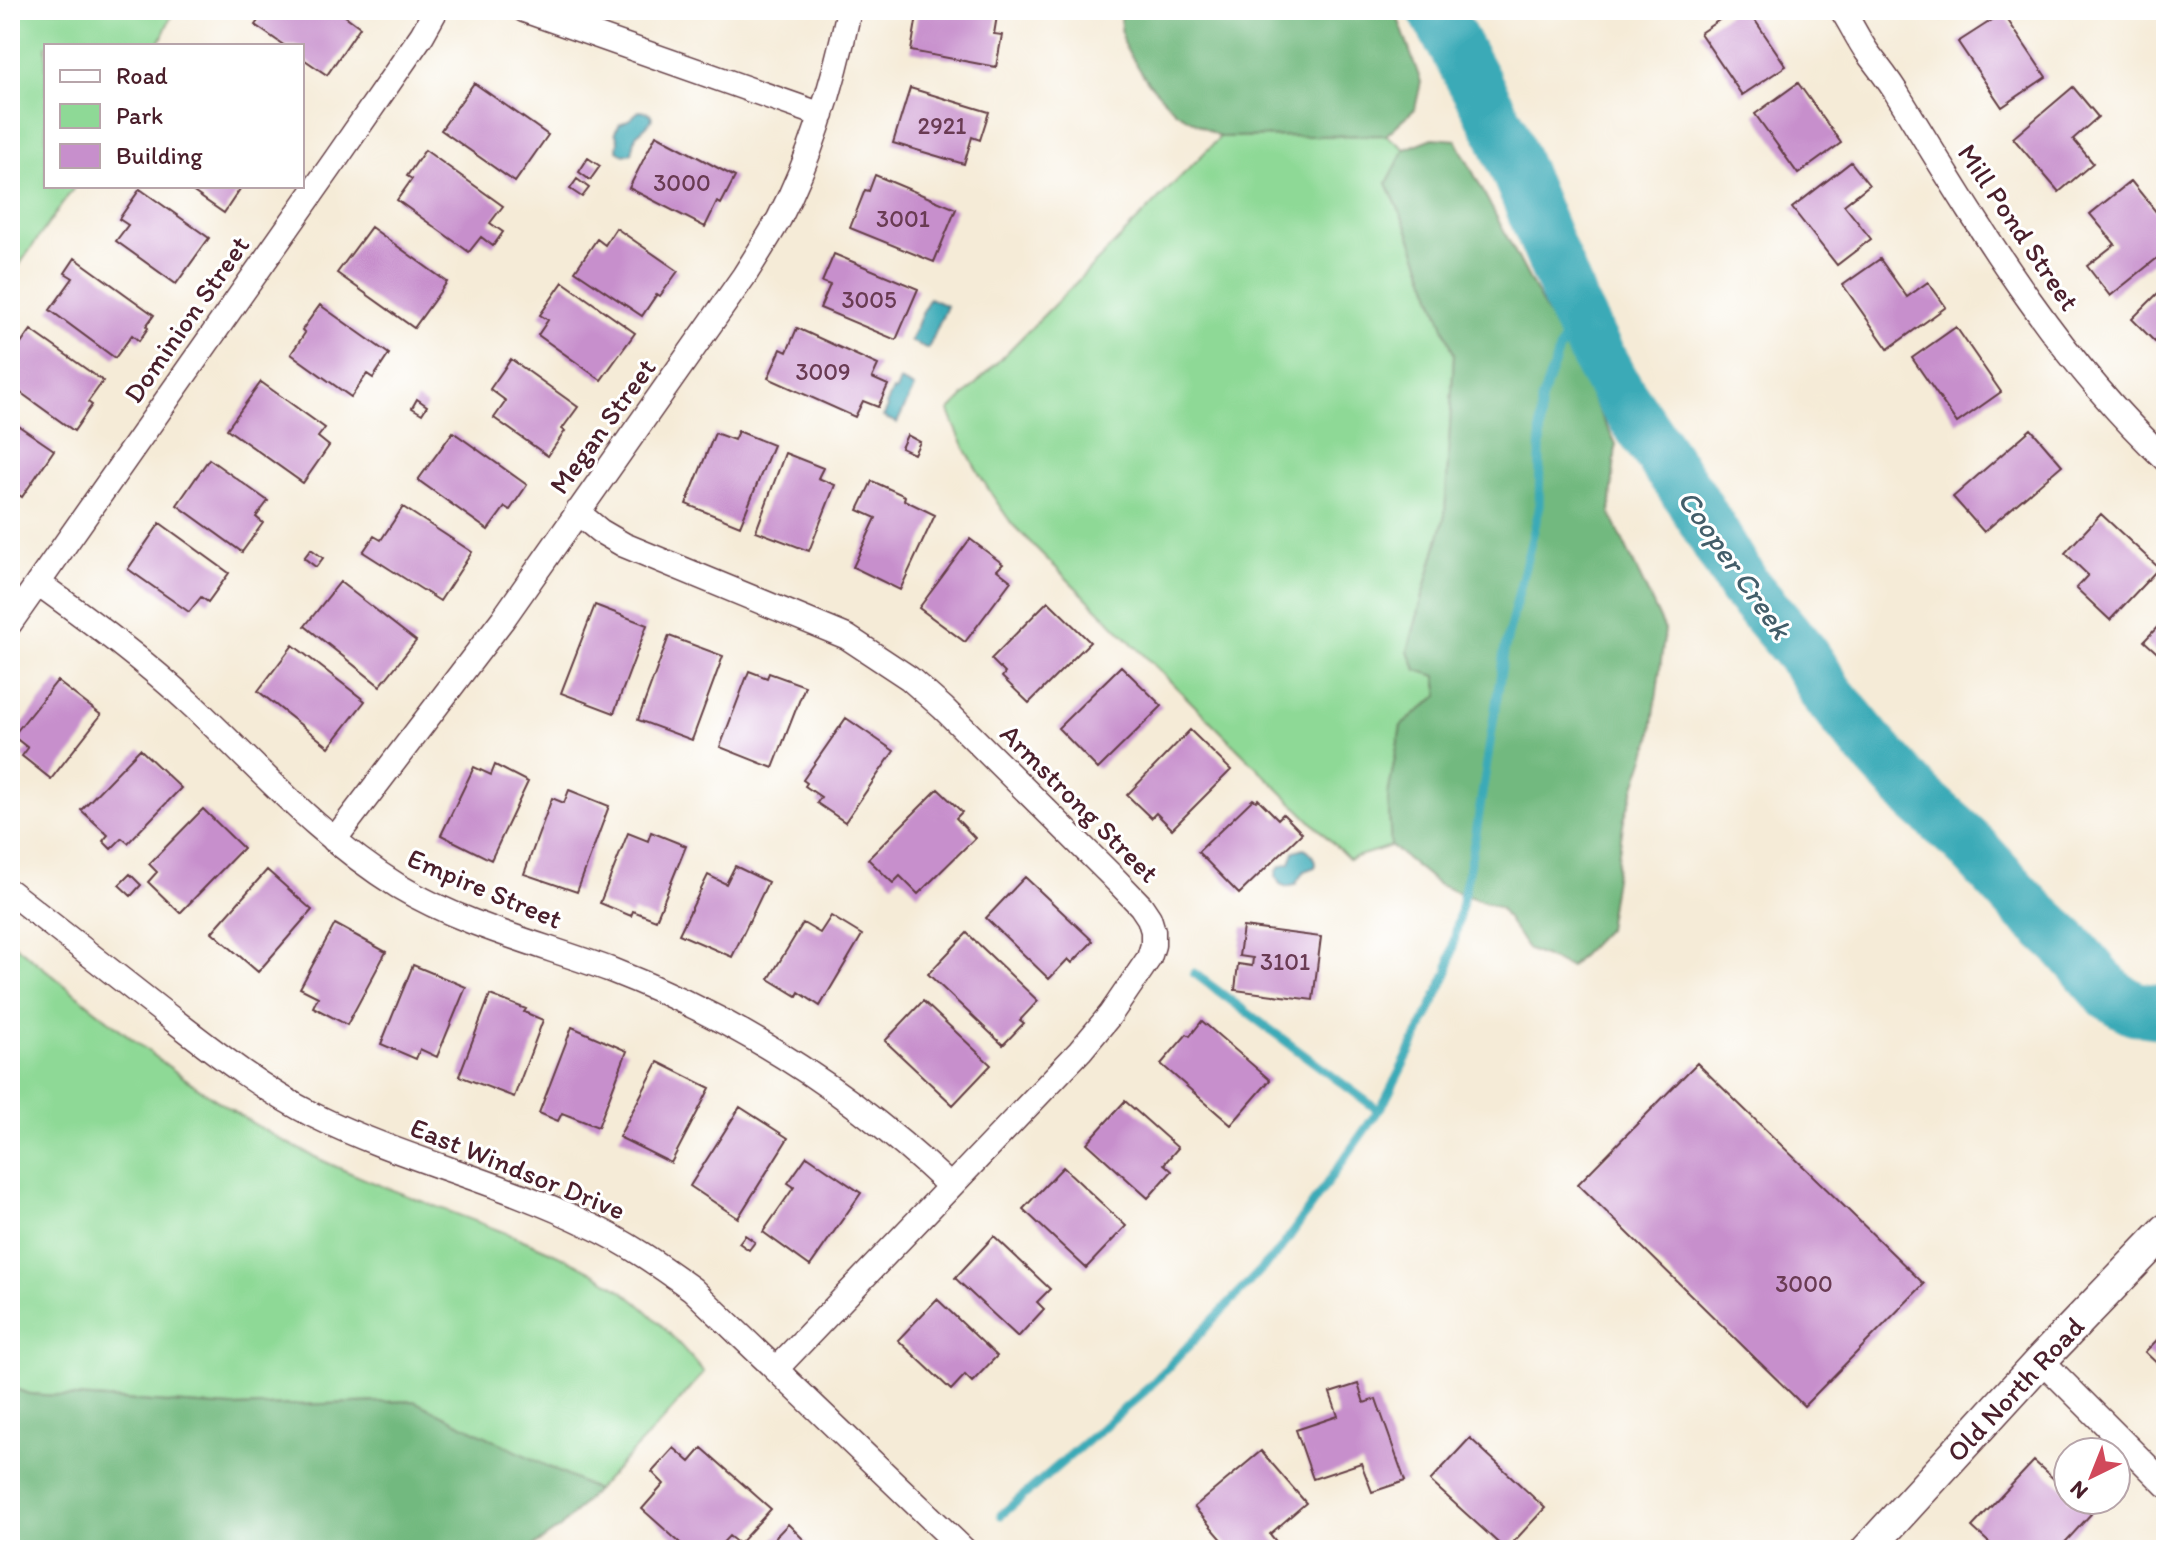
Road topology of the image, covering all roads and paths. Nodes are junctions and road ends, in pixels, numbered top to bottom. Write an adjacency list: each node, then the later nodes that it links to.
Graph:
1 (436, 10): 8 (street, Dominion Street)
2 (524, 10): 5 (street)
3 (849, 10): 5 (street, Megan Street)
4 (1842, 10): 6 (street, Mill Pond Street)
5 (822, 115): 7 (street, Megan Street)
6 (2166, 460)
7 (577, 512): 10 (street, Megan Street); 12 (street, Armstrong Street)
8 (38, 583): 9 (street, Dominion Street); 10 (street, Empire Street)
9 (10, 623)
10 (334, 840): 12 (street, Empire Street)
11 (10, 892): 15 (street, East Windsor Drive)
12 (950, 1186): 15 (street, Armstrong Street)
13 (2166, 1230): 14 (street, Old North Road)
14 (2041, 1360): 16 (street); 18 (street, Old North Road)
15 (777, 1368): 17 (street, East Windsor Drive)
16 (2166, 1485)
17 (964, 1550)
18 (1867, 1550)

